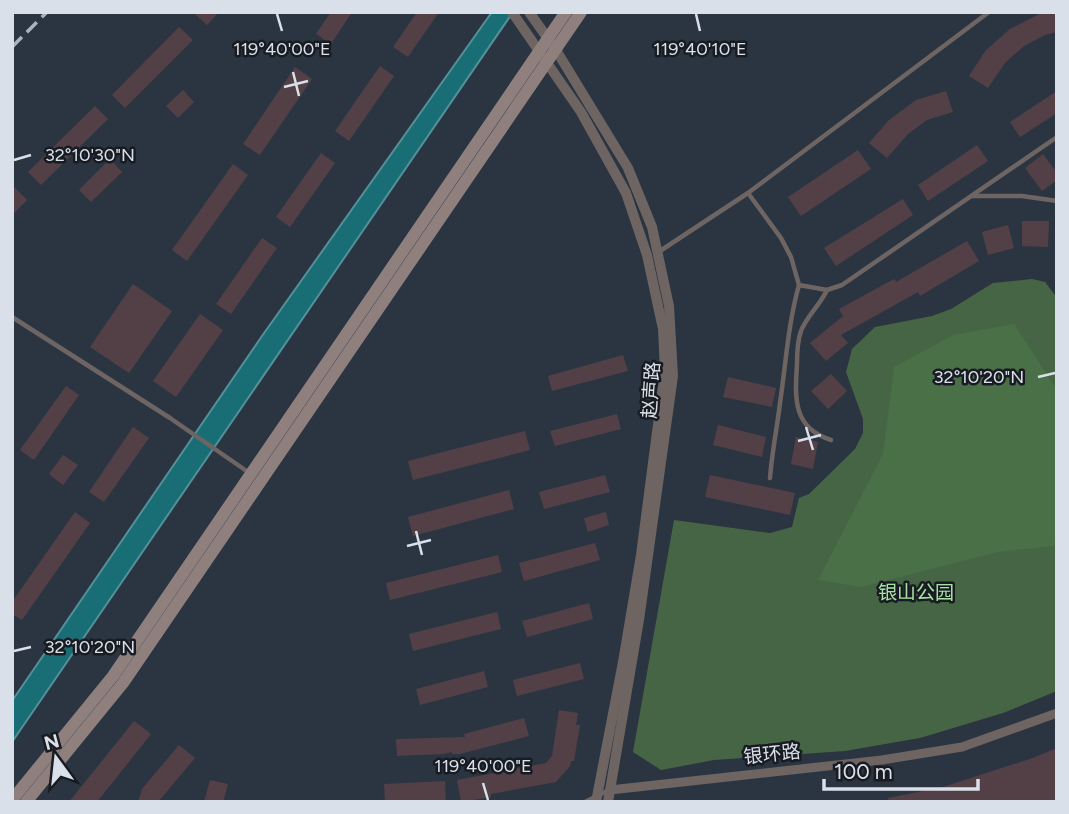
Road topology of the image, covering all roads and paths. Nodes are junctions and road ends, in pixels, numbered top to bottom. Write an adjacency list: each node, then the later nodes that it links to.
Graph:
1 (512, 12): 7 (street)
2 (529, 12): 6 (street, 赵声路)
3 (566, 12): 6 (main road)
4 (581, 12): 6 (main road)
5 (989, 12): 9 (lane)
6 (552, 44): 7 (main road); 12 (street, 赵声路)
7 (544, 57): 17 (main road); 20 (street); 22 (main road)
8 (1057, 137): 10 (lane)
9 (748, 193): 12 (lane); 13 (lane)
10 (971, 196): 11 (lane); 14 (lane)
11 (1057, 201)
12 (659, 252): 20 (street, 赵声路)
13 (799, 285): 14 (lane); 18 (lane)
14 (827, 290): 16 (lane)
15 (12, 317): 17 (lane)
16 (831, 440)
17 (251, 474): 21 (main road)
18 (770, 478)
19 (1057, 713): 20 (street, 银环路)
20 (603, 797): 23 (lane)
21 (12, 800)
22 (26, 802)
23 (585, 802)

